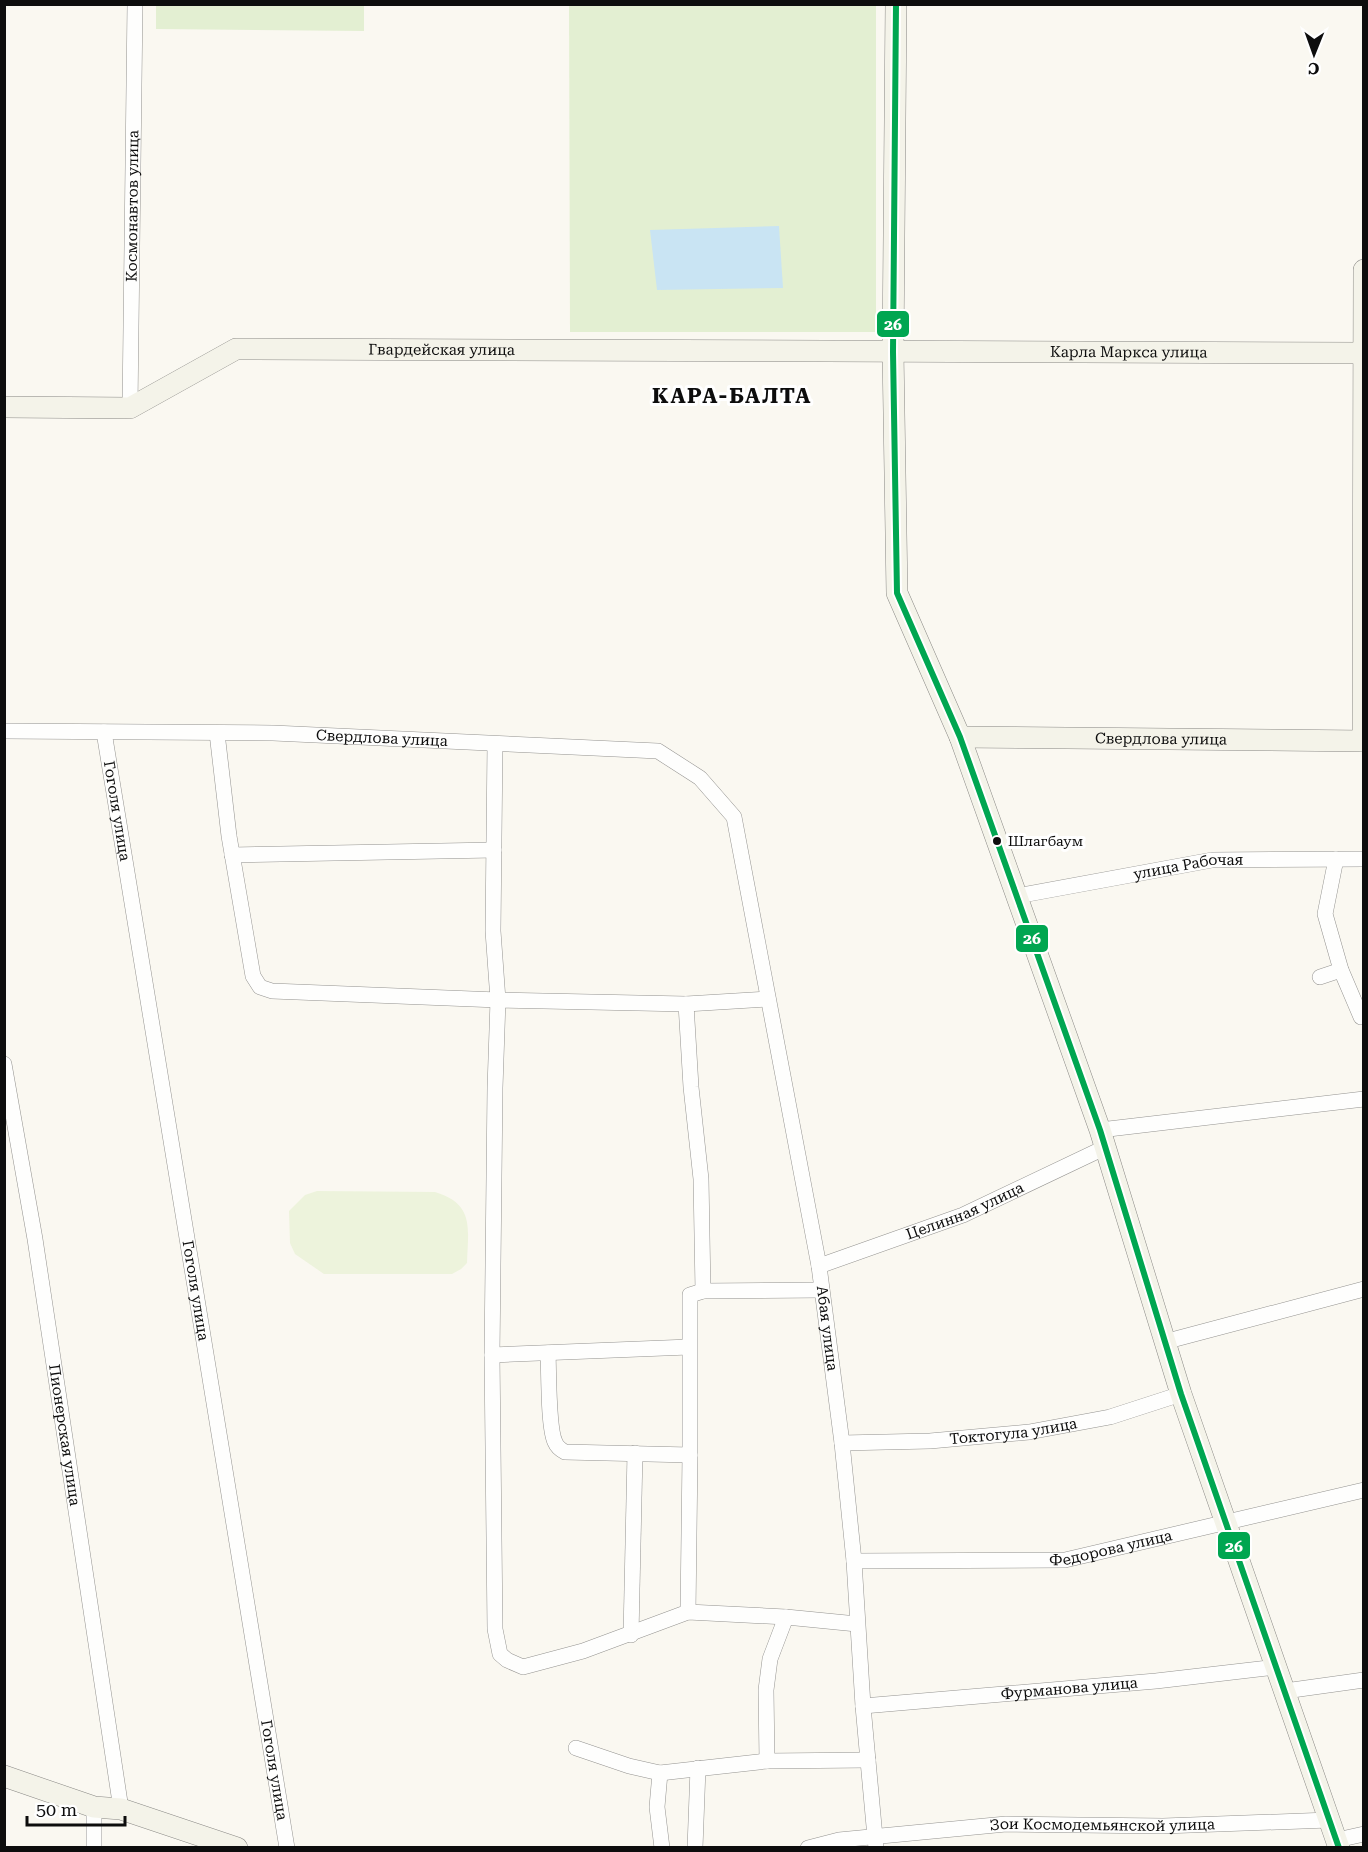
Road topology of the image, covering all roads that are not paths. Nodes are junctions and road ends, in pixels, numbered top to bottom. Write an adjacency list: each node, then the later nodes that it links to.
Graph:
1 (135, 4): 7 (street, Космонавтов улица)
2 (896, 4): 4 (street)
3 (1364, 270): 5 (street)
4 (893, 352): 5 (street, Карла Маркса улица); 7 (street, Гвардейская улица); 11 (street)
5 (1363, 353): 12 (street)
6 (4, 407): 7 (street, Гвардейская улица)
7 (130, 408)
8 (4, 731): 9 (street, Свердлова улица)
9 (104, 732): 10 (street, Свердлова улица); 66 (street, Гоголя улица)
10 (217, 733): 13 (street, Свердлова улица); 16 (street)
11 (960, 737): 12 (street, Свердлова улица); 19 (street)
12 (1363, 741)
13 (495, 744): 14 (street, Свердлова улица); 15 (street)
14 (734, 817): 22 (street, Абая улица)
15 (494, 850): 16 (street); 23 (street)
16 (232, 855): 23 (street)
17 (1336, 859): 18 (street, улица Рабочая); 19 (street, улица Рабочая); 20 (street)
18 (1364, 859)
19 (1017, 896): 28 (street)
20 (1341, 970): 21 (street); 25 (street)
21 (1320, 977)
22 (768, 999): 24 (street); 29 (street, Абая улица)
23 (498, 1000): 24 (street); 36 (street)
24 (686, 1004): 32 (street)
25 (1360, 1017)
26 (4, 1064): 59 (street, Пионерская улица)
27 (1364, 1100): 28 (street, Целинная улица)
28 (1103, 1139): 29 (street, Целинная улица); 33 (street)
29 (819, 1266): 31 (street, Абая улица)
30 (1364, 1289): 33 (street)
31 (822, 1290): 32 (street); 38 (street, Абая улица)
32 (703, 1291): 34 (street)
33 (1164, 1342): 37 (street)
34 (689, 1347): 35 (street); 40 (street)
35 (548, 1353): 36 (street); 39 (street)
36 (492, 1355): 47 (street)
37 (1181, 1394): 38 (street, Токтогула улица); 42 (street)
38 (842, 1443): 43 (street, Абая улица)
39 (635, 1454): 40 (street); 47 (street)
40 (690, 1455): 44 (street)
41 (1364, 1490): 42 (street, Федорова улица)
42 (1226, 1524): 43 (street, Федорова улица); 48 (street)
43 (854, 1561): 46 (street, Абая улица)
44 (688, 1612): 45 (street); 47 (street)
45 (786, 1617): 46 (street); 54 (street)
46 (857, 1624): 51 (street, Абая улица)
47 (631, 1635)
48 (1276, 1666): 50 (street); 51 (street, Фурманова улица)
49 (1364, 1680): 50 (street)
50 (1285, 1691): 60 (street)
51 (863, 1706): 53 (street, Абая улица)
52 (576, 1748): 56 (street)
53 (868, 1760): 54 (street); 62 (street, Абая улица)
54 (767, 1761): 55 (street)
55 (698, 1768): 56 (street); 68 (street)
56 (660, 1773): 67 (street)
57 (4, 1776): 58 (street)
58 (93, 1807): 59 (street); 64 (street)
59 (121, 1809): 65 (street)
60 (1329, 1820): 62 (street, Зои Космодемьянской улица); 63 (street)
61 (1364, 1834): 63 (street)
62 (875, 1842): 69 (street, Зои Космодемьянской улица)
63 (1338, 1844)
64 (94, 1848)
65 (237, 1848)
66 (287, 1848)
67 (662, 1848)
68 (695, 1848)
69 (808, 1848)

